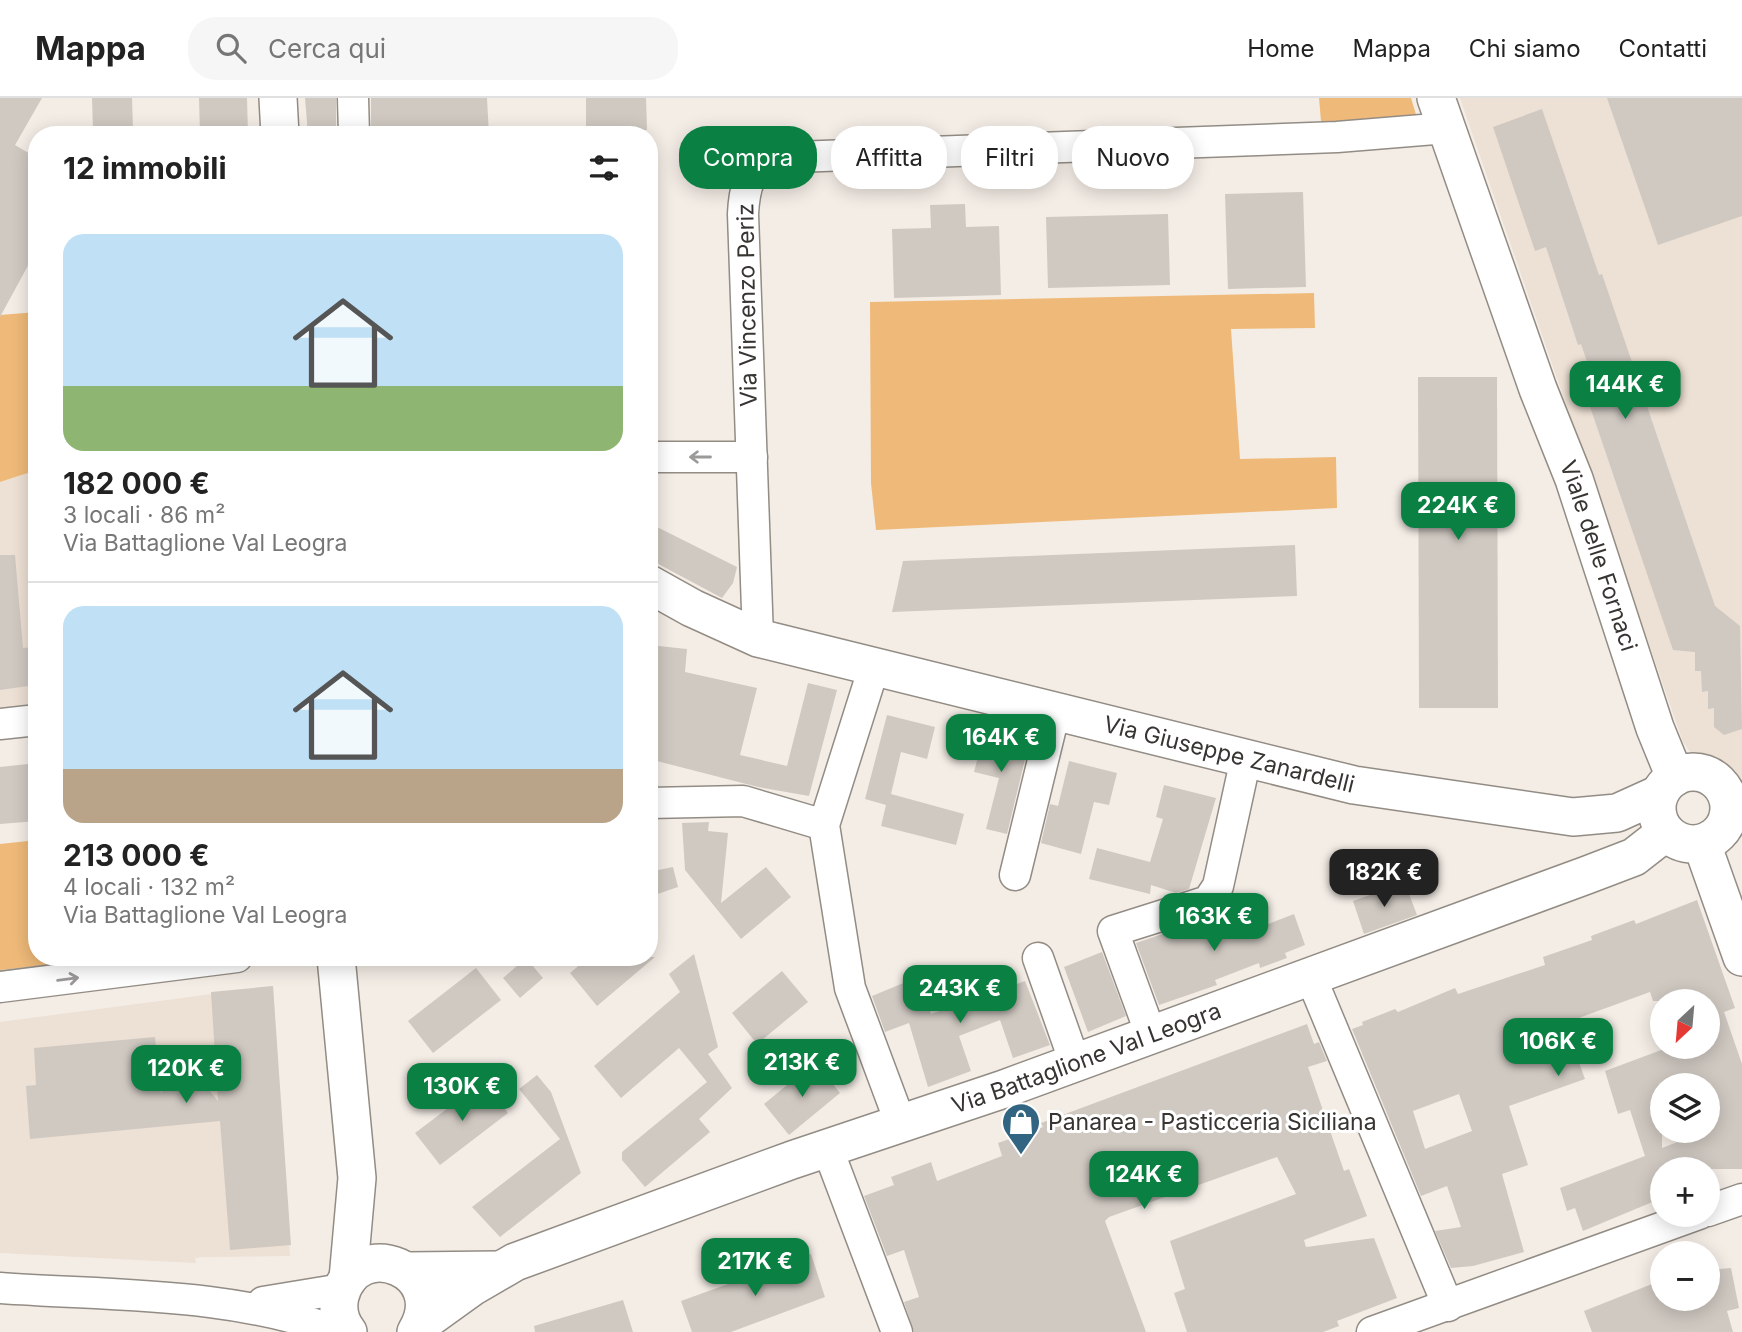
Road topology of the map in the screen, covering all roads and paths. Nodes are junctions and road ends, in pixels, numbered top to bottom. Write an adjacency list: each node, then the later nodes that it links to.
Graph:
1 (278, 98): 4 (street)
2 (353, 98): 5 (street)
3 (1441, 113): 7 (street, Via Vincenzo Periz); 15 (street, Viale delle Fornaci)
4 (280, 126)
5 (354, 126)
6 (658, 457): 7 (street, one-way to 6)
7 (752, 457): 9 (street, Via Vincenzo Periz)
8 (658, 589): 9 (street, Via Giuseppe Zanardelli)
9 (758, 638): 10 (street, Via Giuseppe Zanardelli)
10 (874, 667): 11 (street, Via Giuseppe Zanardelli); 18 (street)
11 (1055, 711): 14 (street, Via Giuseppe Zanardelli); 21 (street)
12 (28, 720): 13 (street)
13 (0, 723)
14 (1246, 758): 15 (street, Via Giuseppe Zanardelli); 28 (street)
15 (1667, 786): 16 (street); 19 (street)
16 (1735, 800): 20 (street)
17 (658, 803): 18 (street)
18 (824, 825): 30 (street)
19 (1666, 832): 20 (street); 26 (street, Via Battaglione Val Leogra)
20 (1702, 844): 22 (street)
21 (1015, 875)
22 (1742, 957)
23 (1038, 958): 29 (street)
24 (166, 966): 27 (street, one-way to 24)
25 (337, 966): 32 (street)
26 (1310, 975): 28 (street, Via Battaglione Val Leogra); 41 (street)
27 (0, 987)
28 (1152, 1035): 29 (street, Via Battaglione Val Leogra)
29 (1075, 1063): 30 (street, Via Battaglione Val Leogra)
30 (900, 1122): 31 (street, Via Battaglione Val Leogra)
31 (827, 1147): 37 (street, Via Battaglione Val Leogra); 45 (street)
32 (357, 1178): 36 (street); 38 (street)
33 (1742, 1199): 34 (street)
34 (1720, 1207)
35 (1664, 1227): 41 (street)
36 (401, 1268): 37 (street, Via Battaglione Val Leogra); 38 (street, Via Battaglione Val Leogra); 42 (street)
37 (499, 1270): 42 (street, Via Battaglione Val Leogra)
38 (345, 1284): 40 (street); 44 (street)
39 (0, 1288): 40 (street)
40 (238, 1305): 43 (street)
41 (1448, 1306): 46 (street)
42 (419, 1327)
43 (338, 1332)
44 (348, 1332)
45 (897, 1332)
46 (1372, 1332)

